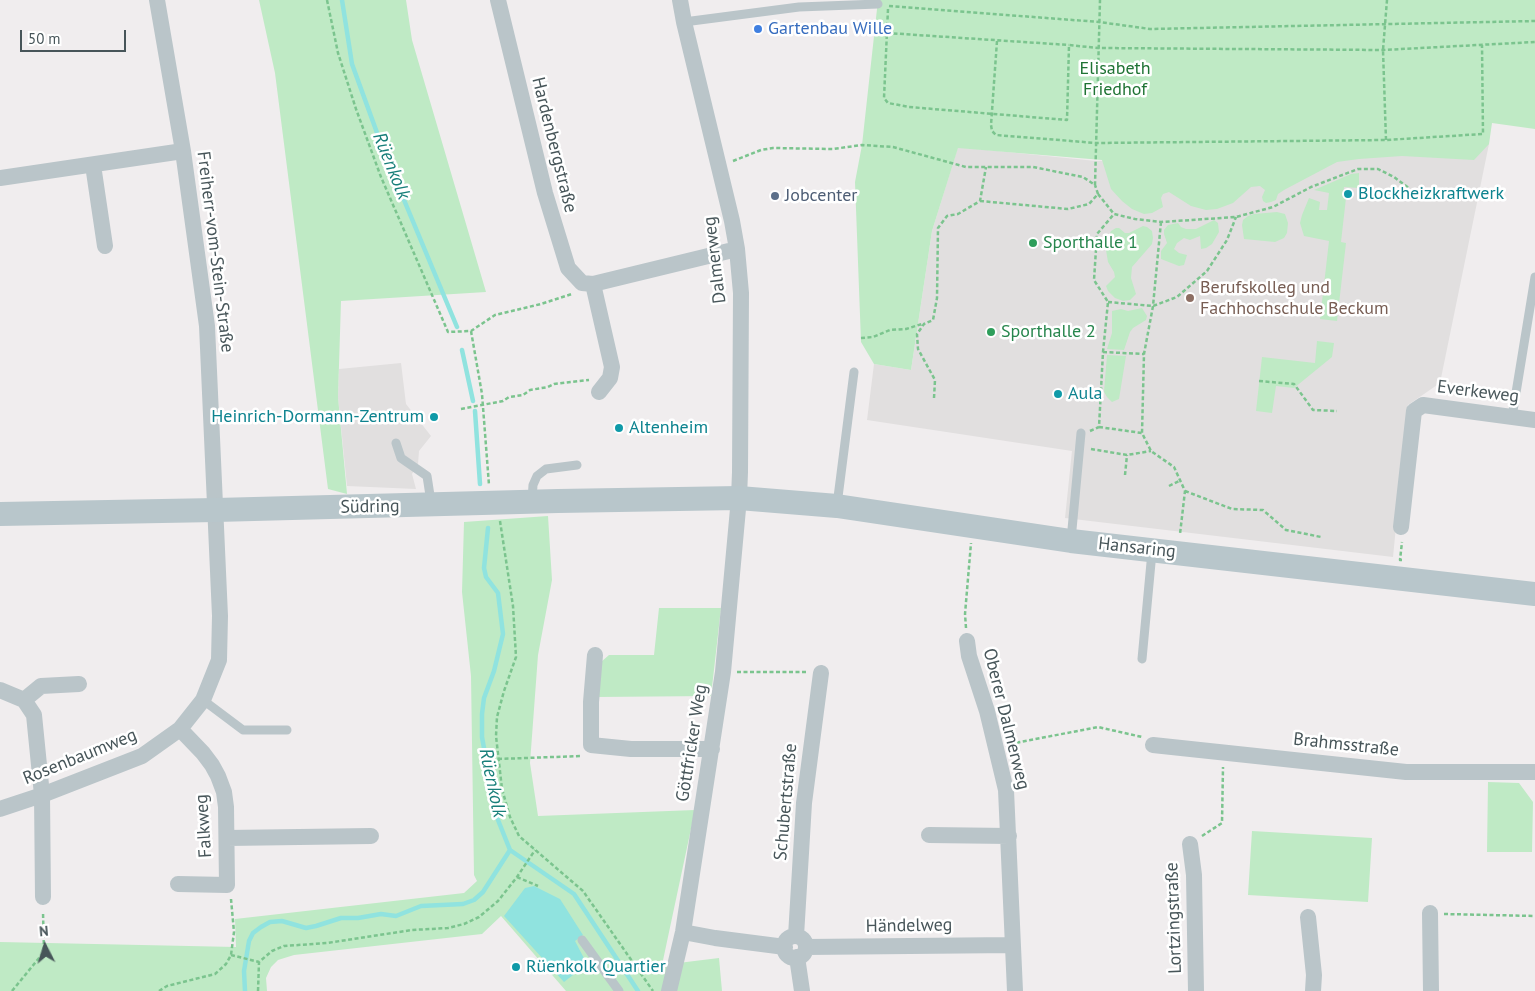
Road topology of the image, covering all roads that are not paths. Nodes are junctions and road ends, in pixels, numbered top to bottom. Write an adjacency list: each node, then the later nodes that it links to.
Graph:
1 (157, 0): 6 (street, Freiherr-vom-Stein-Straße)
2 (498, 0): 12 (street, Hardenbergstraße)
3 (680, 0): 5 (street, Dalmerweg)
4 (878, 4): 5 (lane)
5 (684, 22): 10 (street, Dalmerweg)
6 (183, 151): 7 (street); 24 (street, Freiherr-vom-Stein-Straße)
7 (93, 165): 8 (street); 9 (street)
8 (0, 178)
9 (105, 246)
10 (738, 249): 12 (street); 20 (street, Dalmerweg)
11 (1535, 277): 15 (lane)
12 (588, 283): 14 (street, Hardenbergstraße)
13 (854, 372): 23 (lane)
14 (598, 392)
15 (1512, 417): 16 (street, Everkeweg); 26 (street, Everkeweg)
16 (1535, 420)
17 (1081, 433): 27 (lane)
18 (396, 443): 22 (lane)
19 (578, 465): 21 (lane)
20 (739, 498): 21 (street, Südring); 23 (street, Hansaring); 41 (street, Göttfricker Weg)
21 (532, 502): 22 (street, Südring)
22 (431, 505): 24 (street, Südring)
23 (837, 506): 27 (street, Hansaring)
24 (216, 510): 25 (street, Südring); 37 (street, Rosenbaumweg)
25 (0, 514)
26 (1401, 527)
27 (1071, 541): 28 (street, Hansaring)
28 (1152, 550): 29 (street, Hansaring); 32 (lane)
29 (1535, 594)
30 (967, 641): 47 (street, Oberer Dalmerweg)
31 (595, 655): 41 (street)
32 (1142, 659)
33 (821, 672): 57 (street, Schubertstraße)
34 (79, 684): 36 (street)
35 (0, 690): 36 (street)
36 (24, 700): 43 (street)
37 (202, 700): 38 (street, Rosenbaumweg); 39 (lane)
38 (180, 729): 43 (street, Rosenbaumweg); 48 (street, Falkweg)
39 (287, 730)
40 (1153, 745): 42 (street, Brahmsstraße)
41 (712, 749): 54 (street, Göttfricker Weg)
42 (1535, 772)
43 (42, 795): 44 (street, Rosenbaumweg); 51 (street)
44 (0, 809)
45 (929, 835): 47 (street)
46 (371, 836): 48 (street)
47 (1009, 836): 56 (street, Oberer Dalmerweg)
48 (227, 838): 50 (street, Falkweg)
49 (1190, 844): 62 (street, Lortzingstraße)
50 (178, 884)
51 (43, 897)
52 (1430, 913): 64 (street)
53 (1308, 917): 63 (street)
54 (682, 932): 57 (street, Händelweg); 59 (street, Göttfricker Weg)
55 (582, 940): 58 (lane)
56 (1013, 945): 57 (street, Händelweg); 61 (street, Oberer Dalmerweg)
57 (796, 947): 60 (street, Schubertstraße)
58 (619, 991)
59 (669, 991)
60 (802, 991)
61 (1016, 991)
62 (1196, 991)
63 (1313, 991)
64 (1431, 991)

